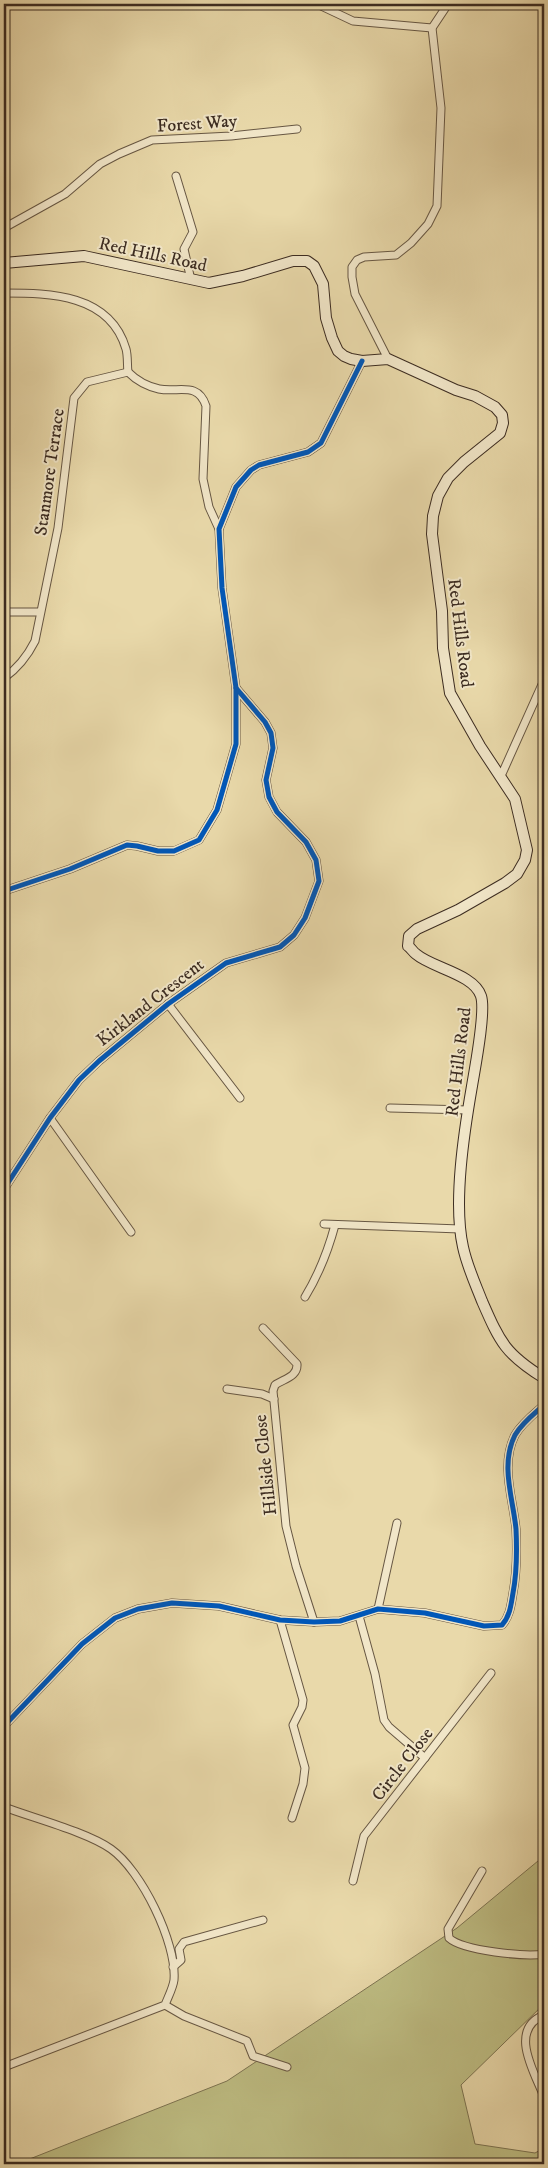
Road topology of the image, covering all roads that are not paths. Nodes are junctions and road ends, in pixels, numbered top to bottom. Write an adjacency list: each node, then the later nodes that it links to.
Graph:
1 (317, 4): 3 (street)
2 (448, 4): 3 (street)
3 (432, 28): 10 (street)
4 (297, 129): 6 (street, Forest Way)
5 (176, 176): 8 (street)
6 (4, 228)
7 (4, 263): 8 (main road, Red Hills Road)
8 (191, 280): 11 (main road, Red Hills Road)
9 (4, 293): 12 (street)
10 (388, 359): 11 (main road, Red Hills Road); 19 (main road, Red Hills Road)
11 (362, 361): 13 (street)
12 (128, 372): 13 (street); 15 (street, Stanmore Terrace)
13 (219, 529): 18 (street)
14 (4, 612): 15 (street)
15 (40, 612): 16 (street, Stanmore Terrace)
16 (4, 678)
17 (544, 680): 19 (street)
18 (236, 688): 20 (street); 21 (street, Kirkland Crescent)
19 (501, 776): 24 (main road, Red Hills Road)
20 (4, 891)
21 (168, 1004): 22 (street); 25 (street, Kirkland Crescent)
22 (240, 1098)
23 (390, 1108): 24 (street)
24 (468, 1110): 29 (main road, Red Hills Road)
25 (50, 1118): 26 (street, Kirkland Crescent); 30 (street)
26 (4, 1189)
27 (324, 1224): 28 (street)
28 (335, 1225): 29 (street); 31 (street)
29 (460, 1230): 33 (main road, Red Hills Road)
30 (131, 1232)
31 (305, 1297)
32 (263, 1328): 35 (street, Hillside Close)
33 (544, 1378)
34 (227, 1388): 35 (street)
35 (274, 1399): 41 (street, Hillside Close)
36 (544, 1405): 38 (street)
37 (397, 1523): 38 (street)
38 (378, 1609): 39 (street)
39 (359, 1616): 41 (street); 44 (street)
40 (280, 1620): 41 (street); 43 (street); 46 (street)
41 (314, 1622)
42 (491, 1673): 44 (street, Circle Close)
43 (4, 1726)
44 (425, 1758): 48 (street, Circle Close)
45 (4, 1807): 51 (street)
46 (292, 1818)
47 (482, 1871): 50 (street)
48 (353, 1881)
49 (263, 1920): 51 (street)
50 (544, 1954)
51 (173, 1967): 52 (street)
52 (165, 2005): 54 (street); 55 (street)
53 (544, 2015): 56 (street)
54 (4, 2067)
55 (287, 2067)
56 (542, 2092)

